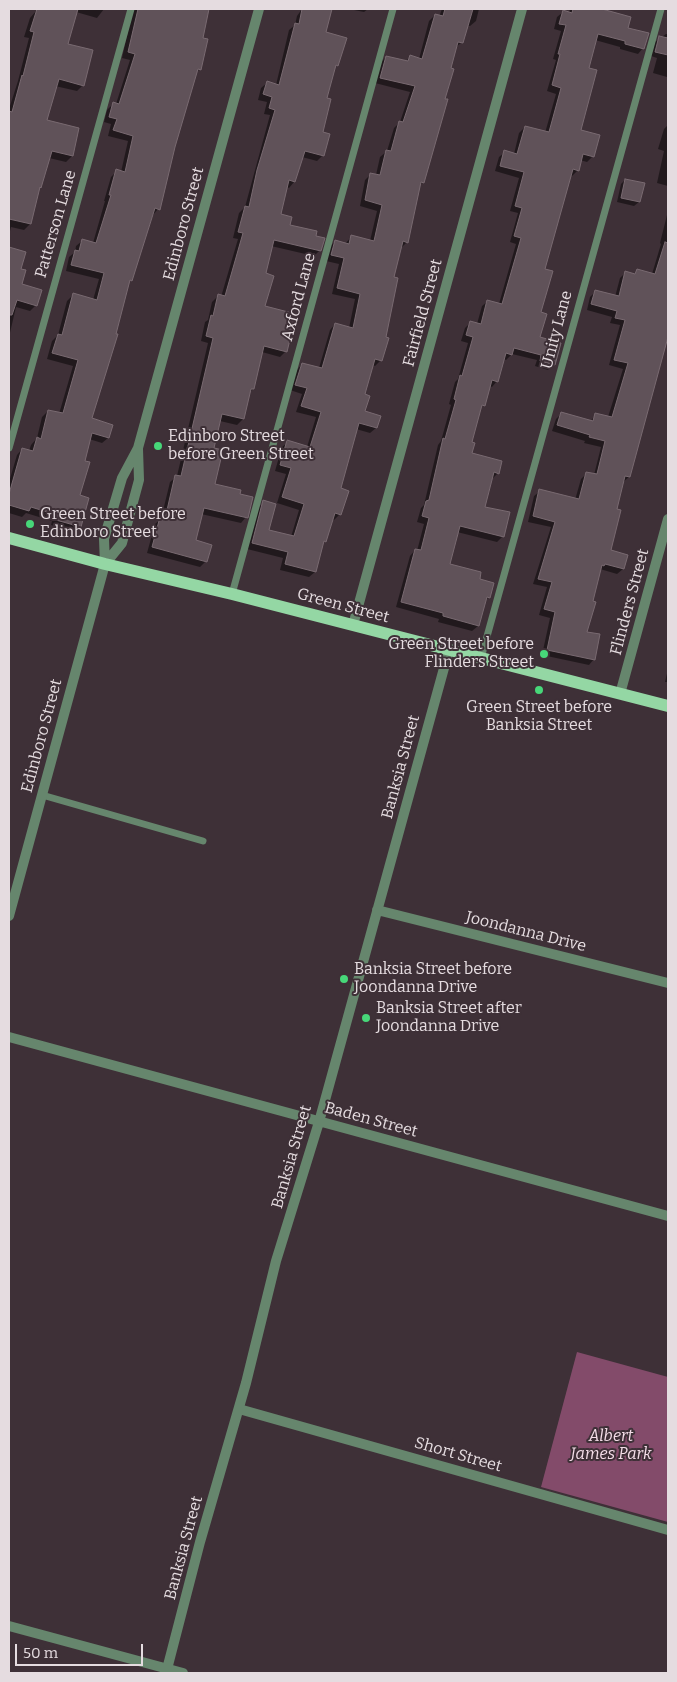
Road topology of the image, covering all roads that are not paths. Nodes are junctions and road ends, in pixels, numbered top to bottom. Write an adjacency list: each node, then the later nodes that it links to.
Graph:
1 (130, 9): 6 (lane, Patterson Lane)
2 (259, 9): 7 (street, Edinboro Street)
3 (394, 9): 11 (lane, Axford Lane)
4 (522, 9): 12 (street, Fairfield Street)
5 (661, 9): 14 (lane, Unity Lane)
6 (9, 448)
7 (138, 448): 10 (street, Edinboro Street); 10 (street, Edinboro Street)
8 (668, 519): 15 (street, Flinders Street)
9 (9, 538): 10 (main road, Green Street)
10 (105, 564): 11 (main road, Green Street); 17 (street, Edinboro Street)
11 (232, 594): 12 (main road, Green Street)
12 (353, 625): 13 (main road, Green Street)
13 (449, 650): 14 (main road, Green Street); 19 (street, Banksia Street)
14 (481, 658): 15 (main road, Green Street)
15 (620, 694): 16 (main road, Green Street)
16 (668, 706)
17 (42, 795): 18 (lane); 20 (street, Edinboro Street)
18 (203, 840)
19 (377, 910): 21 (street, Joondanna Drive); 23 (street, Banksia Street)
20 (9, 916)
21 (668, 983)
22 (9, 1038): 23 (street, Baden Street)
23 (319, 1122): 24 (street, Baden Street); 25 (street, Banksia Street)
24 (668, 1216)
25 (239, 1409): 26 (street, Short Street); 28 (street, Banksia Street)
26 (668, 1530)
27 (9, 1626): 28 (street)
28 (167, 1671): 29 (street)
29 (183, 1673)

